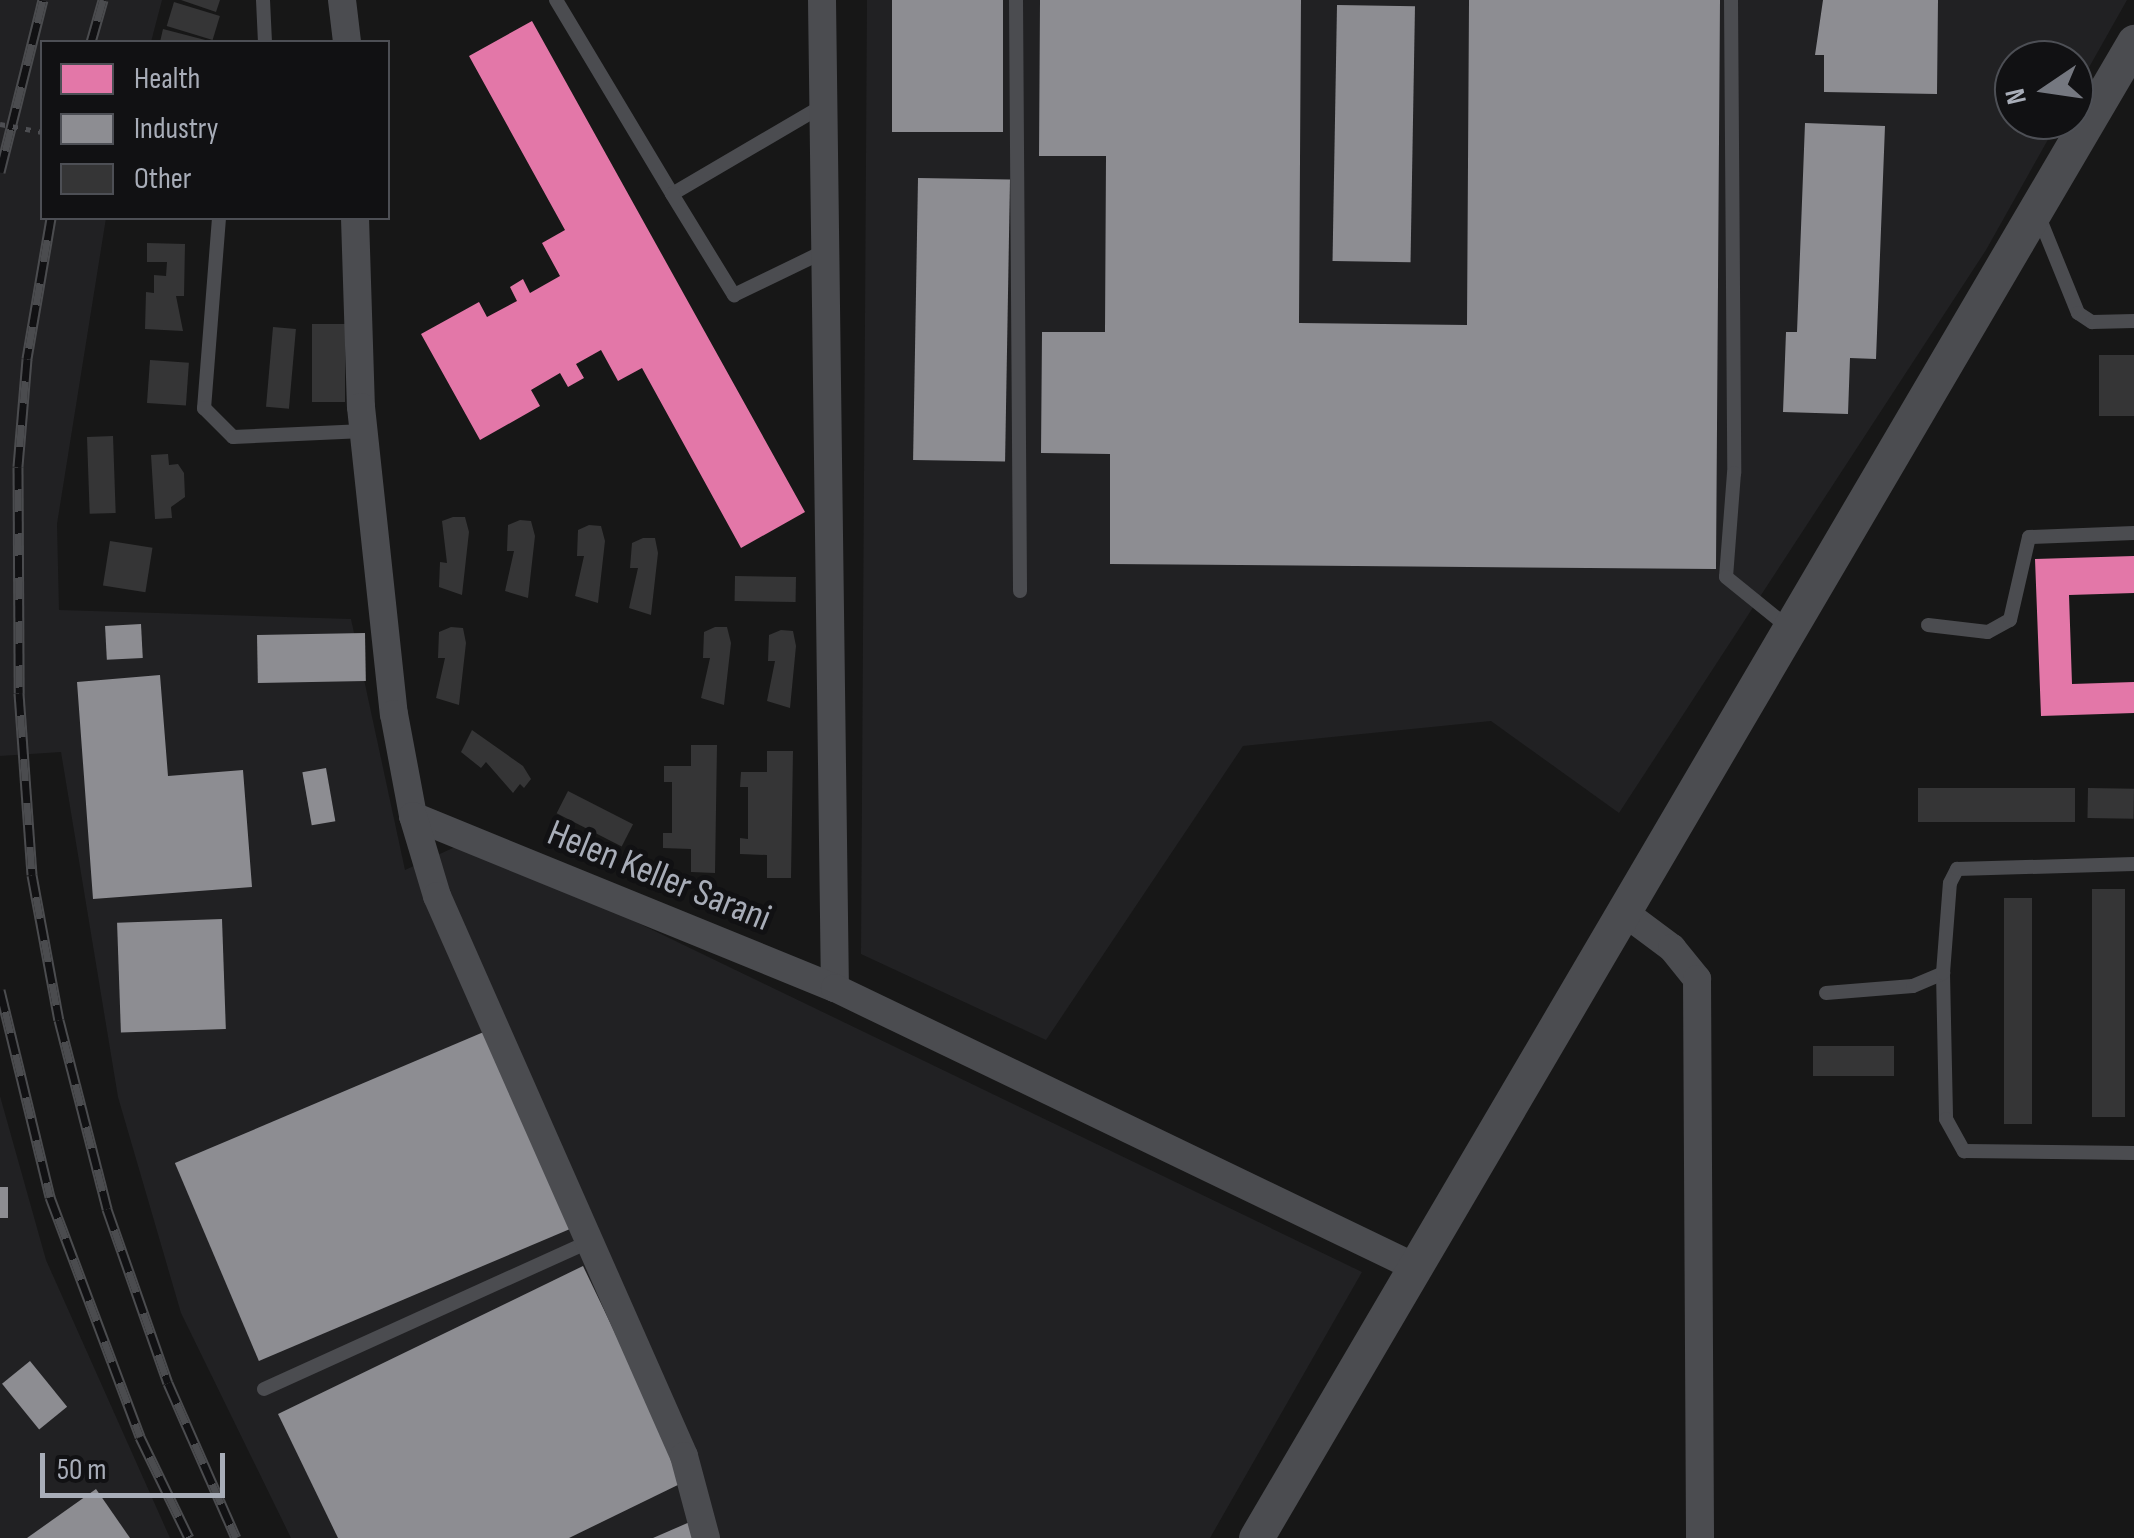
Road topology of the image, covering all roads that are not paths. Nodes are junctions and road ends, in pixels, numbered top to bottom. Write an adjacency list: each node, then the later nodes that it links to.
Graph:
1 (262, 0): 7 (lane)
2 (342, 0): 8 (street)
3 (556, 0): 11 (lane)
4 (822, 0): 10 (street)
5 (1016, 0): 19 (lane)
6 (1730, 0): 21 (lane)
7 (263, 36)
8 (347, 40)
9 (2134, 42): 12 (street)
10 (824, 105): 11 (lane); 15 (street)
11 (672, 194): 15 (lane)
12 (2036, 209): 16 (lane); 21 (street)
13 (218, 220): 17 (lane)
14 (356, 220): 17 (street)
15 (828, 250): 26 (street)
16 (2134, 321)
17 (364, 431): 22 (street)
18 (2134, 533): 20 (lane)
19 (1020, 592)
20 (1928, 625)
21 (1790, 629): 24 (street)
22 (413, 816): 26 (street, Helen Keller Sarani); 29 (street)
23 (2134, 864): 25 (lane)
24 (1625, 913): 30 (street); 34 (street)
25 (1943, 974): 27 (lane); 28 (lane)
26 (835, 988): 30 (street, Helen Keller Sarani)
27 (1826, 993)
28 (2134, 1153)
29 (586, 1243): 31 (lane); 32 (street)
30 (1418, 1268): 33 (street)
31 (264, 1389)
32 (706, 1538)
33 (1256, 1538)
34 (1700, 1538)

